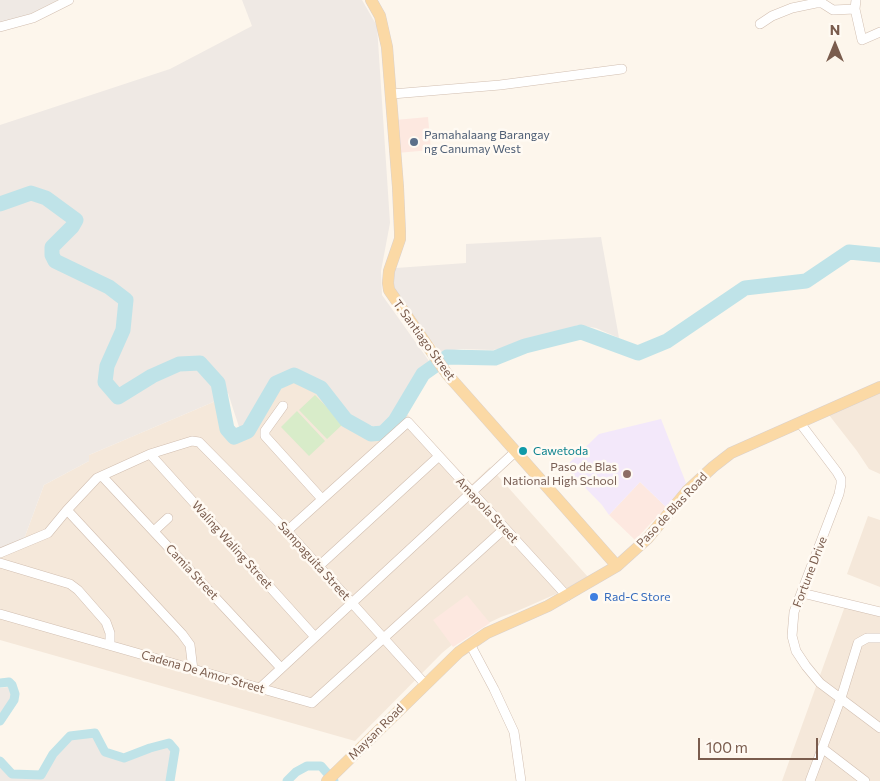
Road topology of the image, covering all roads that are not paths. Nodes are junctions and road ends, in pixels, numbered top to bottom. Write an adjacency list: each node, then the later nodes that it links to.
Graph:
1 (69, 0): 5 (street)
2 (371, 0): 8 (main road, T. Santiago Street)
3 (855, 5): 4 (street); 6 (street)
4 (760, 24)
5 (0, 27)
6 (880, 32)
7 (622, 69): 8 (street)
8 (392, 94): 12 (main road, T. Santiago Street)
9 (880, 387): 11 (main road, Paso de Blas Road)
10 (283, 406): 17 (street)
11 (800, 423): 26 (main road, Paso de Blas Road); 27 (street, Fortune Drive)
12 (515, 452): 16 (street); 26 (main road, T. Santiago Street)
13 (150, 454): 15 (street); 22 (street, Sampaguita Street); 32 (street, Waling Waling Street)
14 (438, 457): 16 (street, Amapola Street); 17 (street, Amapola Street); 25 (street)
15 (102, 476): 18 (street); 21 (street, Camia Street)
16 (471, 493): 20 (street, Amapola Street); 29 (street)
17 (322, 499): 22 (street)
18 (67, 510): 23 (street); 38 (street)
19 (168, 518): 21 (street)
20 (504, 529): 28 (street, Amapola Street); 33 (street)
21 (154, 531): 37 (street, Camia Street)
22 (287, 531): 25 (street, Sampaguita Street)
23 (0, 553)
24 (0, 563): 36 (street)
25 (319, 566): 29 (street, Sampaguita Street)
26 (617, 566): 28 (main road, Paso de Blas Road)
27 (802, 593): 30 (street); 41 (street, Fortune Drive)
28 (567, 596): 35 (main road, Paso de Blas Road)
29 (352, 603): 32 (street); 33 (street, Sampaguita Street)
30 (880, 612)
31 (0, 614): 36 (street, Cadena De Amor Street)
32 (315, 637): 37 (street)
33 (384, 638): 39 (street, Sampaguita Street); 40 (street, Cadena De Amor Street)
34 (880, 638): 41 (street)
35 (470, 644): 39 (main road, Paso de Blas Road); 45 (street)
36 (110, 645): 38 (street, Cadena De Amor Street)
37 (281, 668): 40 (street)
38 (193, 670): 40 (street, Cadena De Amor Street)
39 (425, 684): 44 (main road, Maysan Road)
40 (260, 688)
41 (841, 698): 42 (street, Fortune Drive); 43 (street)
42 (880, 728)
43 (822, 748): 46 (street); 47 (street)
44 (327, 781)
45 (521, 781)
46 (810, 781)
47 (865, 781)

